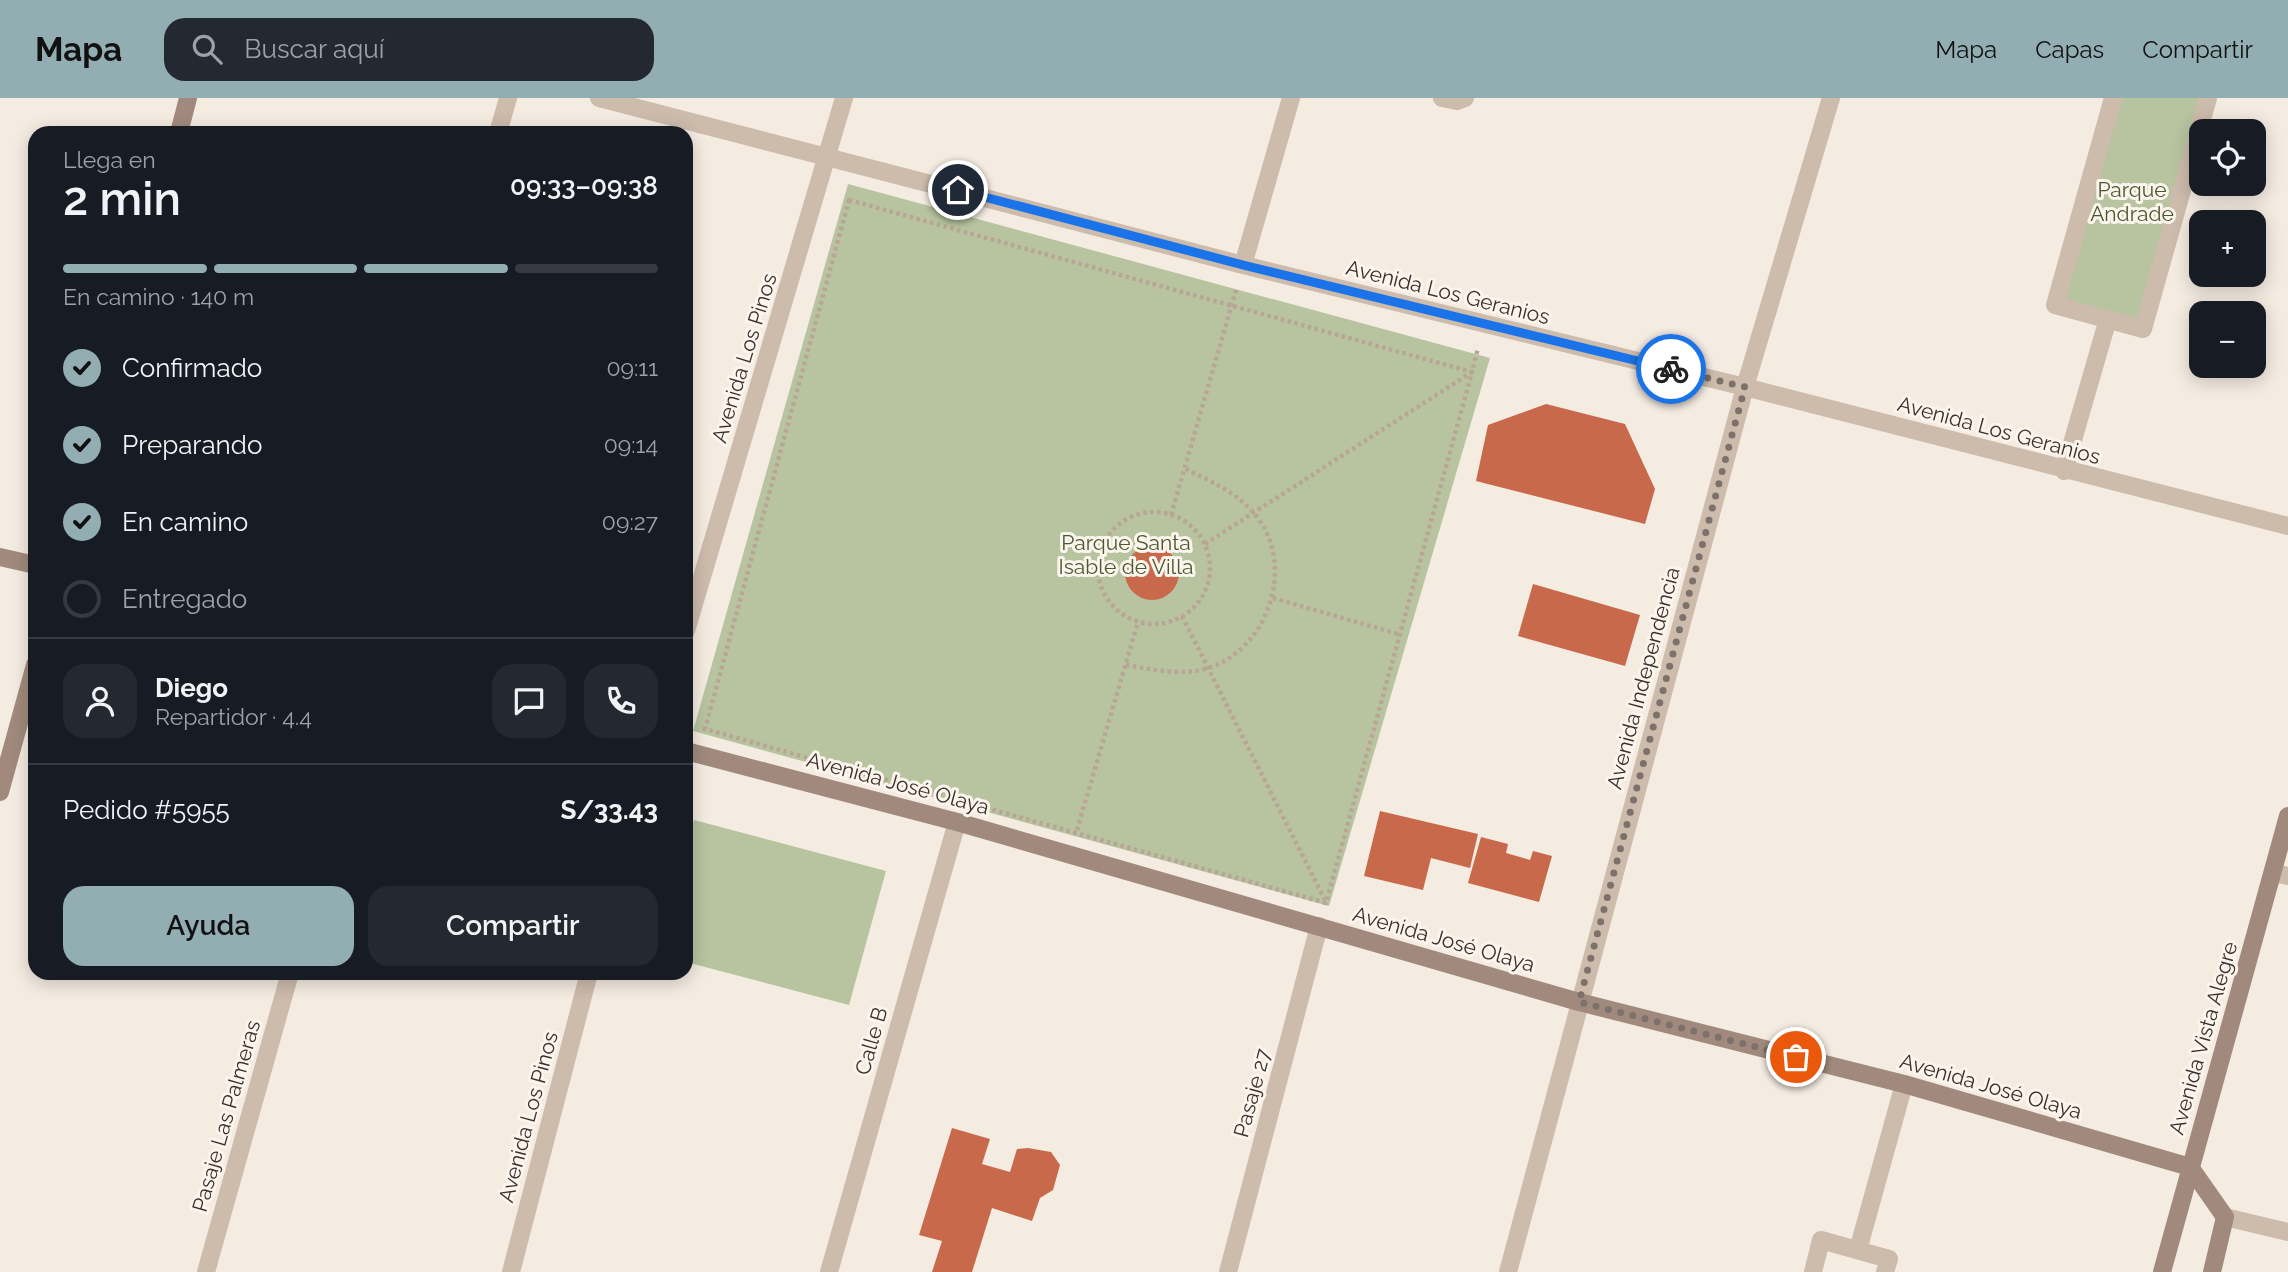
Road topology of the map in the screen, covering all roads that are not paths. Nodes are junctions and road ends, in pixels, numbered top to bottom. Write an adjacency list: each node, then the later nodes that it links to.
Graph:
1 (188, 98): 11 (main road)
2 (508, 98): 12 (street)
3 (599, 98): 13 (street, Avenida Los Geranios)
4 (844, 98): 13 (street, Avenida Los Pinos)
5 (1291, 98): 14 (street)
6 (1442, 98): 7 (street)
7 (1465, 98)
8 (1831, 98): 16 (street, Avenida Independencia)
9 (2113, 98): 15 (street)
10 (2208, 98): 15 (street)
11 (180, 126)
12 (500, 126)
13 (828, 156): 14 (street, Avenida Los Geranios); 21 (street, Avenida Los Pinos)
14 (1243, 265): 16 (street, Avenida Los Geranios)
15 (2108, 319): 17 (street)
16 (1745, 387): 17 (street, Avenida Los Geranios); 31 (street, Avenida Independencia)
17 (2064, 471): 18 (street, Avenida Los Geranios)
18 (2288, 526)
19 (0, 556): 20 (main road)
20 (28, 563)
21 (693, 608)
22 (28, 690): 24 (main road)
23 (693, 753): 26 (main road, Avenida José Olaya)
24 (0, 792)
25 (2288, 816): 27 (main road, Avenida Vista Alegre)
26 (957, 822): 28 (main road, Avenida José Olaya); 39 (street, Calle B)
27 (2281, 874): 33 (main road, Avenida Vista Alegre)
28 (1319, 926): 31 (main road, Avenida José Olaya); 40 (street, Pasaje 27)
29 (288, 980): 37 (street, Pasaje Las Palmeras)
30 (587, 980): 38 (street, Avenida Los Pinos)
31 (1579, 1002): 32 (main road, Avenida José Olaya); 41 (street, Avenida Independencia)
32 (1904, 1084): 33 (main road, Avenida José Olaya); 36 (street)
33 (2190, 1167): 34 (main road); 44 (main road, Avenida Vista Alegre)
34 (2225, 1217): 35 (street); 45 (main road)
35 (2288, 1232)
36 (1858, 1250): 42 (street); 43 (street)
37 (206, 1272)
38 (511, 1272)
39 (829, 1272)
40 (1228, 1272)
41 (1508, 1272)
42 (1813, 1272)
43 (1885, 1272)
44 (2162, 1272)
45 (2212, 1272)

